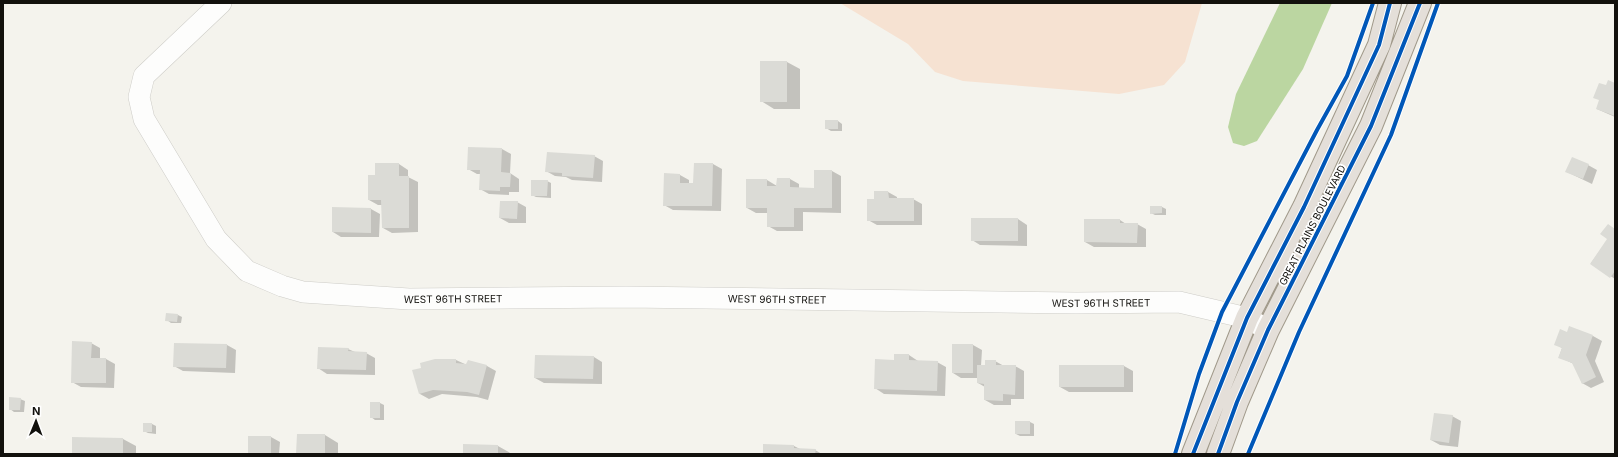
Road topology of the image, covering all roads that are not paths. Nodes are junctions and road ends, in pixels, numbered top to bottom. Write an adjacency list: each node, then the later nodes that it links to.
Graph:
1 (220, 3): 4 (street, WEST 96TH STREET)
2 (1390, 3): 4 (main road, GREAT PLAINS BOULEVARD)
3 (1420, 3): 5 (main road, GREAT PLAINS BOULEVARD)
4 (1247, 318): 5 (street, WEST 96TH STREET); 6 (main road, GREAT PLAINS BOULEVARD)
5 (1268, 330): 7 (main road, GREAT PLAINS BOULEVARD)
6 (1193, 454)
7 (1218, 454)

